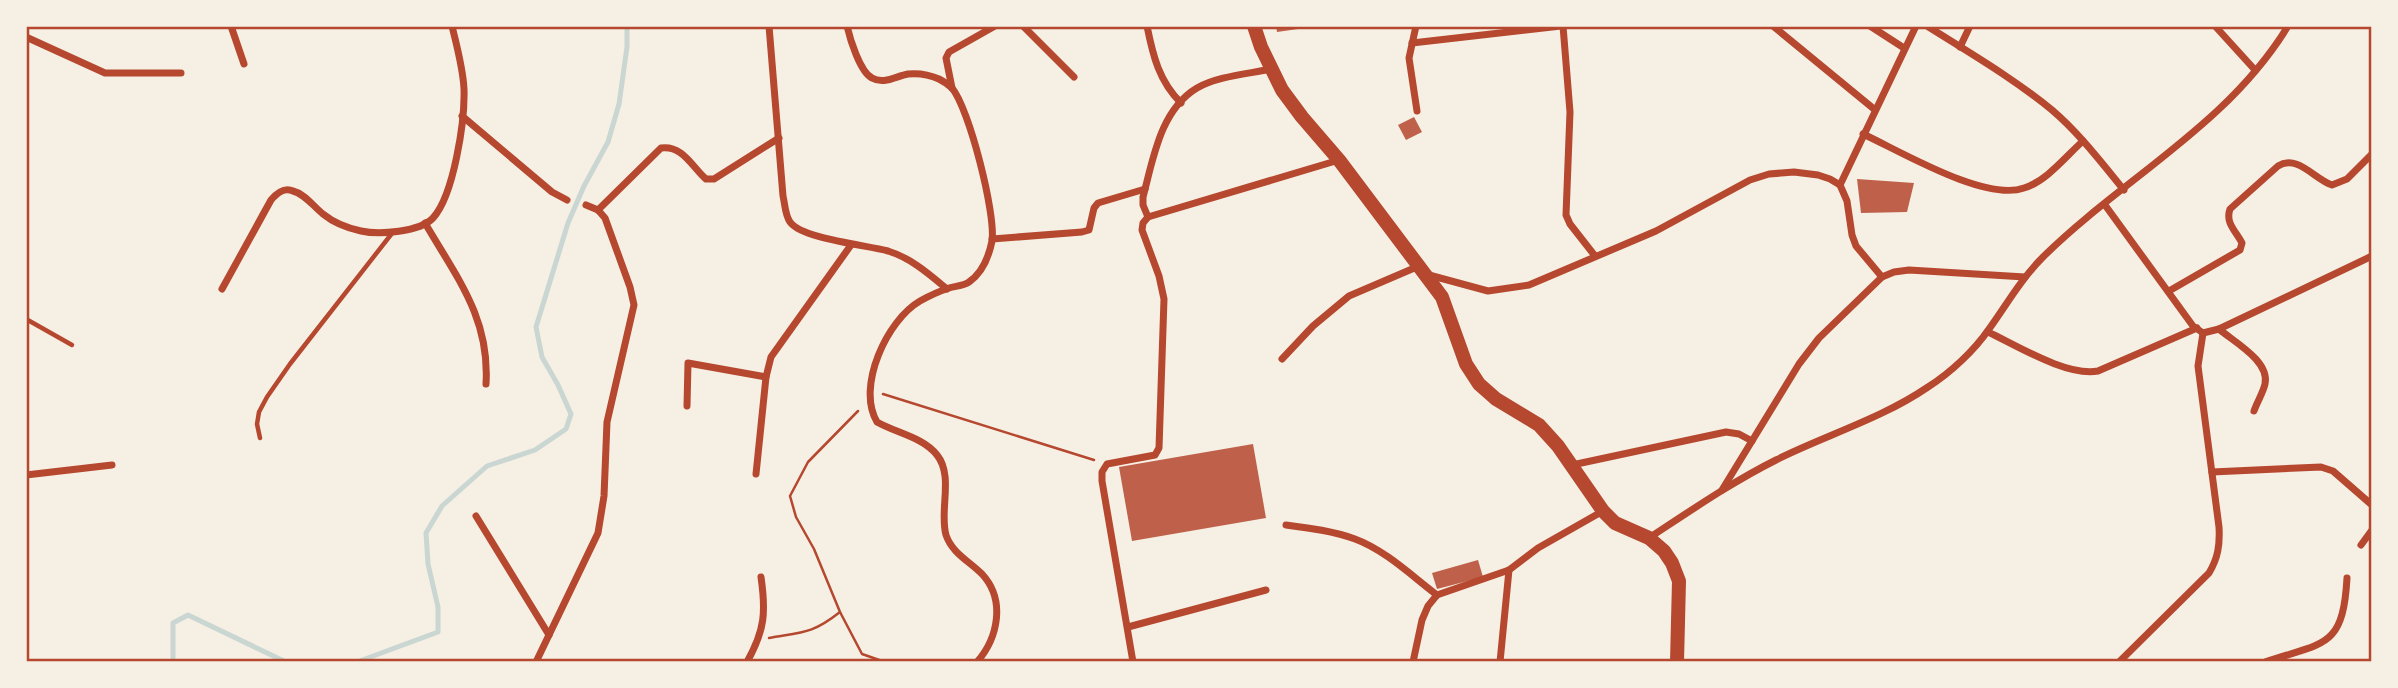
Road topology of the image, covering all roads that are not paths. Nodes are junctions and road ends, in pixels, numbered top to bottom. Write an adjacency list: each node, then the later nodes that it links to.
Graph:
1 (231, 26): 22 (street)
2 (452, 26): 31 (street)
3 (769, 26): 33 (street)
4 (847, 26): 27 (street)
5 (995, 26): 27 (street)
6 (1023, 26): 26 (street)
7 (1147, 26): 28 (street)
8 (1254, 26): 23 (highway)
9 (1416, 26): 19 (street)
10 (1562, 26): 19 (street); 49 (street)
11 (1773, 26): 29 (street)
12 (1870, 26): 21 (street)
13 (1916, 26): 21 (street)
14 (1927, 26): 20 (street)
15 (1970, 26): 20 (street)
16 (2215, 26): 24 (street)
17 (2288, 26): 24 (street)
18 (26, 37): 25 (street)
19 (1412, 43): 30 (street)
20 (1960, 47): 34 (street)
21 (1904, 48): 29 (street)
22 (244, 64)
23 (1271, 69): 28 (street); 36 (highway)
24 (2255, 70): 39 (street)
25 (181, 73)
26 (1074, 77)
27 (953, 89): 47 (street)
28 (1181, 103): 38 (street)
29 (1874, 109): 32 (street)
30 (1417, 111)
31 (462, 116): 40 (street); 45 (street)
32 (1863, 134): 34 (street); 37 (street)
33 (779, 138): 43 (street); 48 (street)
34 (2083, 141): 39 (street)
35 (2372, 154): 56 (street)
36 (1339, 160): 44 (street); 51 (highway)
37 (1840, 185): 49 (street); 52 (street)
38 (1145, 189): 44 (street); 47 (street)
39 (2124, 190): 42 (street)
40 (566, 200)
41 (586, 205): 43 (street)
42 (2105, 205): 53 (street); 56 (street)
43 (598, 210): 88 (street)
44 (1148, 217): 87 (street)
45 (425, 223): 46 (street); 64 (street)
46 (394, 231): 54 (street); 67 (lane)
47 (992, 239): 55 (street)
48 (851, 245): 55 (street); 63 (street)
49 (1595, 256): 51 (street)
50 (2372, 256): 58 (street)
51 (1422, 270): 62 (street); 70 (highway)
52 (1882, 277): 53 (street); 68 (street)
53 (2025, 277): 60 (street)
54 (222, 289)
55 (947, 289): 91 (street)
56 (2169, 291): 59 (street)
57 (26, 319): 61 (lane)
58 (2219, 330): 59 (street); 66 (street)
59 (2200, 331): 60 (street); 71 (street)
60 (1988, 332): 74 (street)
61 (72, 345)
62 (1282, 359)
63 (766, 377): 65 (street); 72 (street)
64 (486, 384)
65 (687, 406)
66 (2254, 411)
67 (260, 438)
68 (1752, 441): 70 (street); 74 (street)
69 (112, 465): 73 (street)
70 (1572, 465): 76 (highway)
71 (2212, 472): 75 (street); 96 (street)
72 (756, 474)
73 (26, 475)
74 (1721, 492): 80 (street)
75 (2372, 505)
76 (1603, 511): 80 (highway); 82 (street)
77 (477, 516): 88 (street)
78 (1286, 525): 86 (street)
79 (2372, 530): 81 (street)
80 (1649, 538): 95 (highway)
81 (2361, 545)
82 (1509, 570): 86 (street); 94 (street)
83 (761, 576): 90 (street)
84 (2347, 579): 97 (street)
85 (1266, 590): 87 (street)
86 (1437, 595): 93 (street)
87 (1128, 627): 92 (street)
88 (549, 635): 89 (street)
89 (536, 662)
90 (747, 662)
91 (977, 662)
92 (1133, 662)
93 (1413, 662)
94 (1500, 662)
95 (1676, 662)
96 (2119, 662)
97 (2265, 662)

